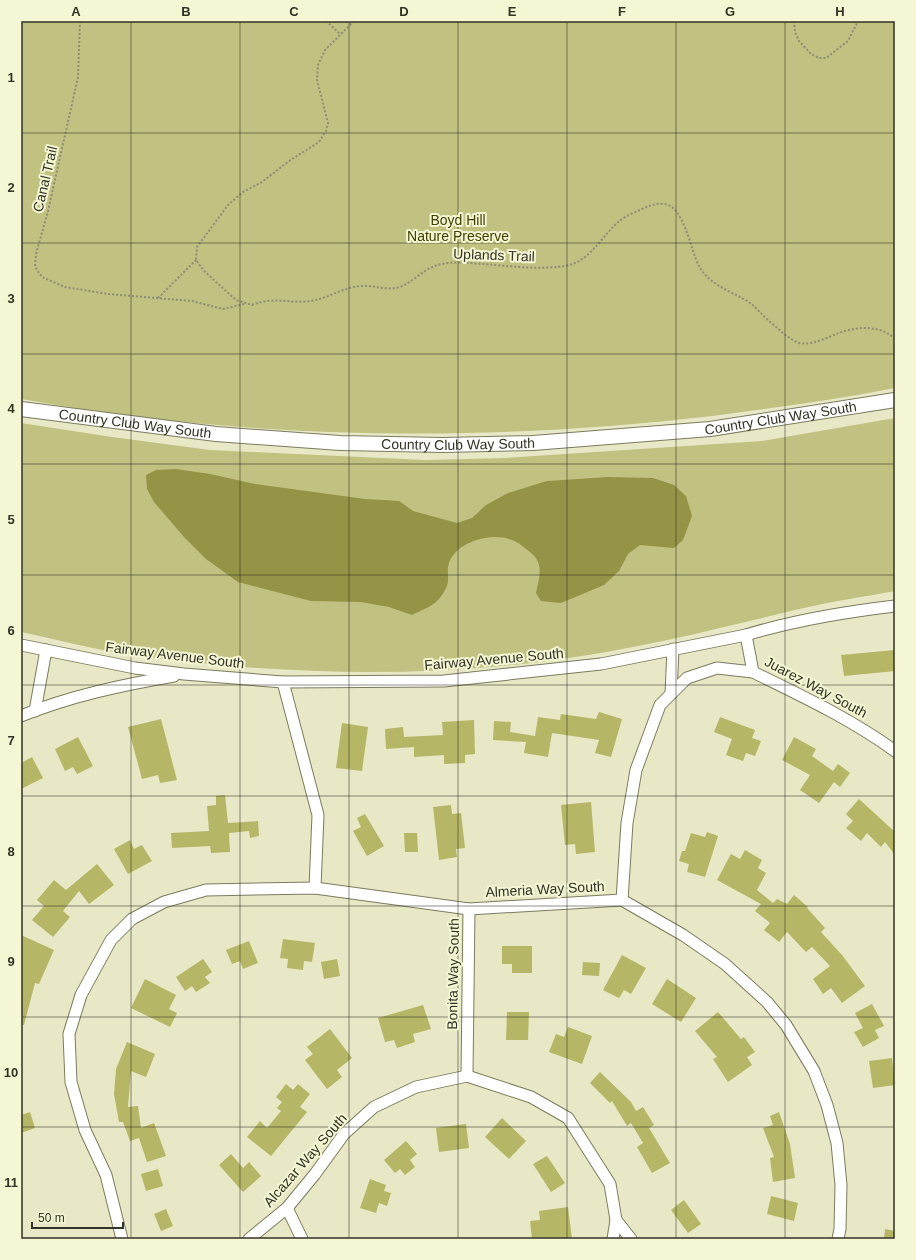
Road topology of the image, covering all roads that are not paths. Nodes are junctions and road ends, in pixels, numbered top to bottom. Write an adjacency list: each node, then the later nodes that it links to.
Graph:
1 (895, 400): 2 (street, Country Club Way South)
2 (21, 409)
3 (895, 606): 4 (street, Fairway Avenue South)
4 (746, 635): 6 (street, Fairway Avenue South); 8 (street, Juarez Way South)
5 (21, 645): 7 (street, Fairway Avenue South)
6 (673, 649): 10 (street, Fairway Avenue South); 11 (street)
7 (46, 650): 9 (street, Fairway Avenue South); 12 (street)
8 (753, 672): 11 (street, Almeria Way South); 14 (street, Juarez Way South)
9 (184, 674): 10 (street, Fairway Avenue South); 12 (street)
10 (283, 682): 15 (street)
11 (671, 694): 16 (street, Almeria Way South)
12 (35, 711): 13 (street)
13 (21, 716)
14 (895, 751)
15 (315, 888): 17 (street, Bonita Way South); 21 (street, Bonita Way South)
16 (622, 900): 17 (street, Almeria Way South); 26 (street, Almeria Way South)
17 (469, 909): 18 (street, Bonita Way South)
18 (467, 1076): 19 (street, Alcazar Way South); 20 (street)
19 (287, 1208): 22 (street, Alcazar Way South); 23 (street)
20 (616, 1220): 24 (street); 25 (street)
21 (122, 1239)
22 (249, 1239)
23 (302, 1239)
24 (613, 1239)
25 (631, 1239)
26 (838, 1239)

